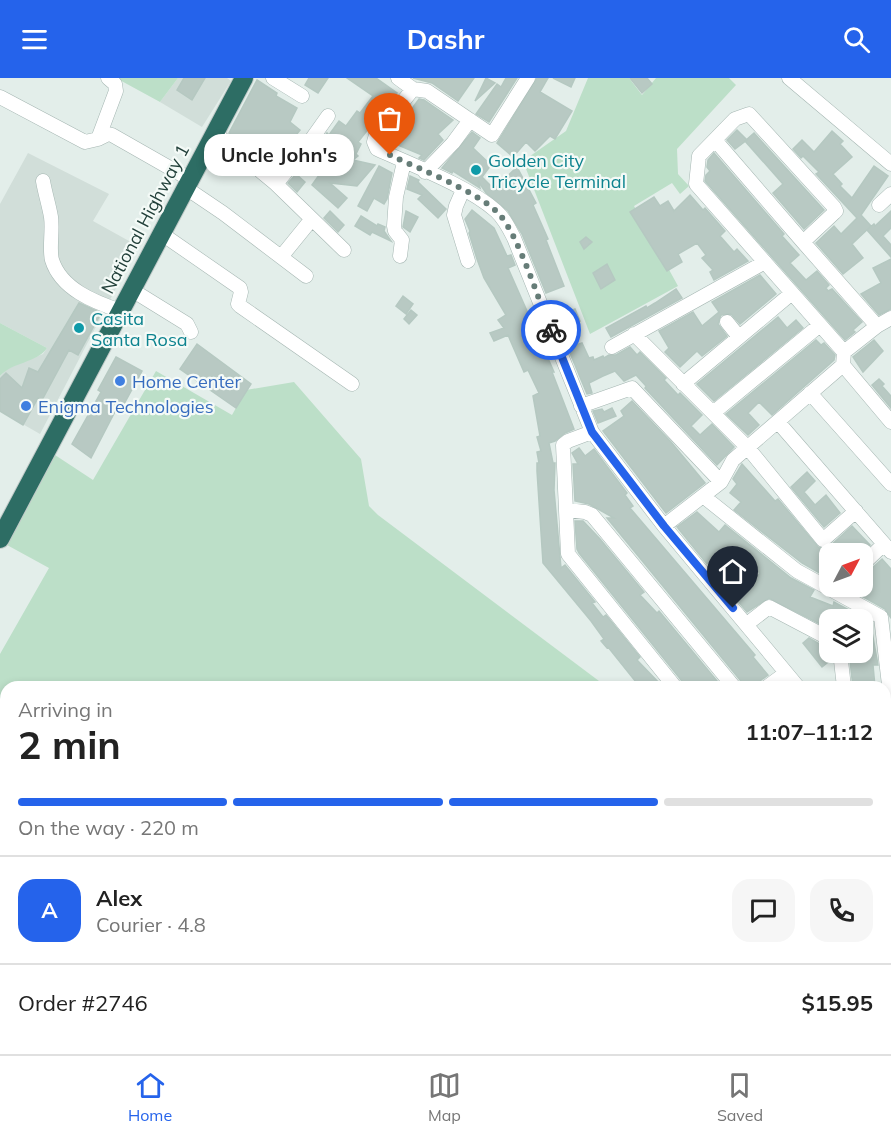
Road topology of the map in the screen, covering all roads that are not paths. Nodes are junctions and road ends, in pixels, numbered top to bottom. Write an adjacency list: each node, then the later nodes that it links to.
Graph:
1 (108, 78): 13 (street)
2 (273, 78): 8 (street)
3 (398, 78): 7 (street)
4 (528, 78): 11 (street)
5 (789, 78): 16 (street)
6 (242, 79): 12 (highway, National Highway 1)
7 (414, 89): 11 (street); 15 (street)
8 (302, 96)
9 (0, 98): 13 (street)
10 (327, 116): 20 (street)
11 (470, 120): 17 (street)
12 (215, 133): 19 (highway, National Highway 1); 20 (street)
13 (98, 139): 19 (street)
14 (715, 140): 26 (street); 26 (street); 31 (street)
15 (404, 162): 17 (street); 28 (street)
16 (891, 164)
17 (425, 172): 21 (street)
18 (43, 181): 35 (street)
19 (189, 184): 25 (highway, National Highway 1); 29 (street)
20 (276, 184): 24 (street)
21 (463, 190): 30 (street); 48 (street)
22 (891, 194): 23 (street)
23 (879, 205)
24 (311, 220): 27 (street); 29 (street)
25 (162, 234): 33 (highway, National Highway 1); 45 (street)
26 (803, 242): 39 (street)
27 (344, 250)
28 (400, 256)
29 (281, 257): 32 (street)
30 (468, 261)
31 (765, 262): 34 (street); 41 (street)
32 (306, 276)
33 (132, 290): 35 (highway, National Highway 1); 40 (street)
34 (792, 293): 38 (street); 42 (street)
35 (121, 311): 60 (highway, National Highway 1)
36 (891, 318): 39 (street)
37 (727, 322): 42 (street)
38 (820, 325): 44 (street); 49 (street)
39 (877, 326): 44 (street)
40 (191, 332)
41 (634, 334): 43 (street); 46 (street)
42 (739, 337): 46 (street)
43 (612, 347)
44 (843, 359): 47 (street); 51 (street)
45 (352, 384)
46 (683, 384): 49 (street)
47 (810, 393): 50 (street); 55 (street)
48 (581, 406): 52 (street); 54 (street)
49 (713, 413): 53 (street)
50 (778, 422): 53 (street); 58 (street)
51 (891, 422)
52 (592, 432): 57 (street); 59 (street)
53 (748, 448): 54 (street); 58 (street)
54 (721, 482): 56 (street)
55 (891, 484)
56 (703, 496): 59 (street); 72 (street)
57 (567, 510): 67 (street); 68 (street)
58 (855, 511): 61 (street)
59 (664, 526): 63 (street)
60 (0, 540)
61 (887, 548): 62 (street)
62 (873, 558)
63 (747, 624): 64 (street); 66 (street)
64 (819, 633)
65 (841, 663): 71 (street)
66 (786, 673): 69 (street); 70 (street)
67 (670, 681)
68 (729, 681)
69 (775, 681)
70 (793, 681)
71 (843, 681)
72 (889, 681)

